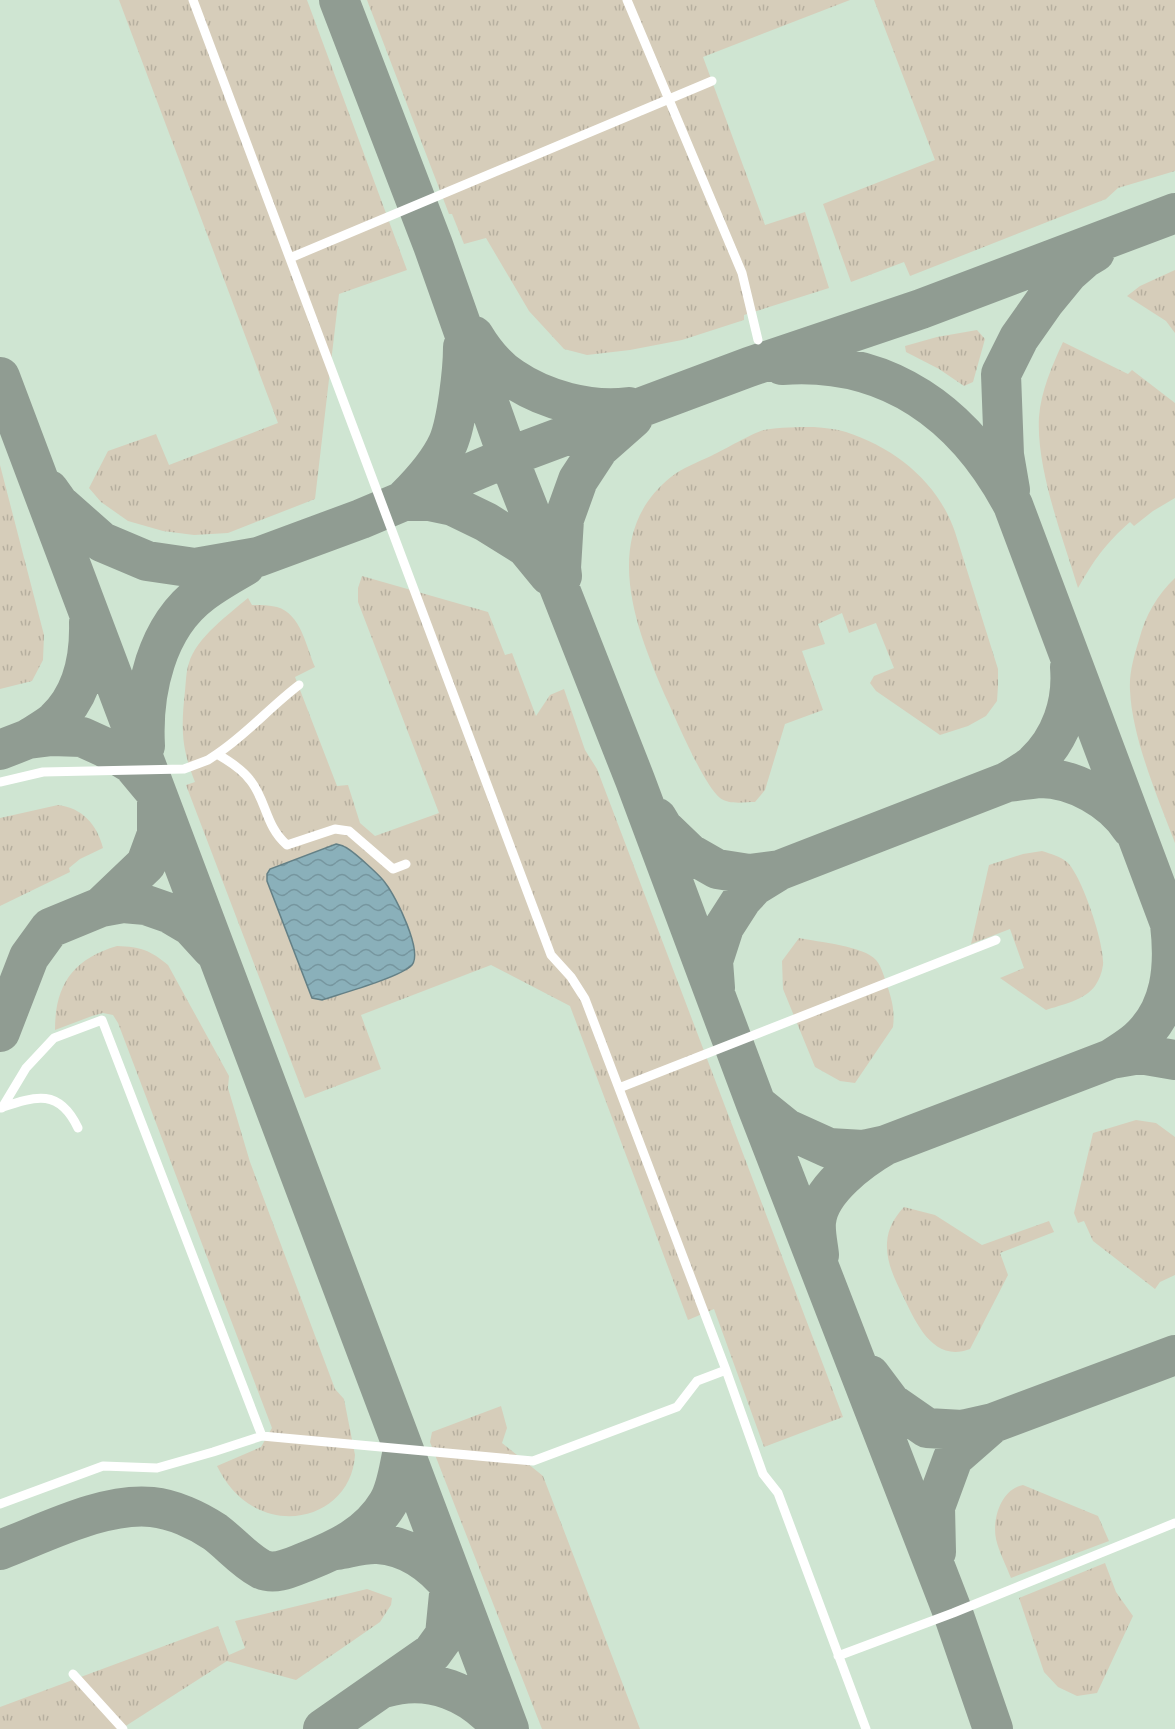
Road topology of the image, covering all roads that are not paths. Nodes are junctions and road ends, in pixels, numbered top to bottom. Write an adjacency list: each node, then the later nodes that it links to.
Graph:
1 (193, 0): 5 (lane)
2 (627, 0): 4 (lane)
3 (712, 81): 4 (lane)
4 (668, 100): 5 (lane); 6 (lane)
5 (290, 258): 12 (lane)
6 (758, 340)
7 (298, 685): 8 (lane)
8 (217, 754): 9 (lane); 10 (lane)
9 (0, 782)
10 (406, 864)
11 (996, 940): 12 (lane)
12 (619, 1088): 15 (lane)
13 (1, 1108): 14 (lane); 16 (lane)
14 (78, 1128)
15 (726, 1370): 16 (lane); 19 (lane)
16 (262, 1436): 17 (lane)
17 (0, 1504)
18 (1175, 1523): 19 (lane)
19 (838, 1656): 22 (lane)
20 (73, 1674): 21 (lane)
21 (123, 1729)
22 (866, 1729)

